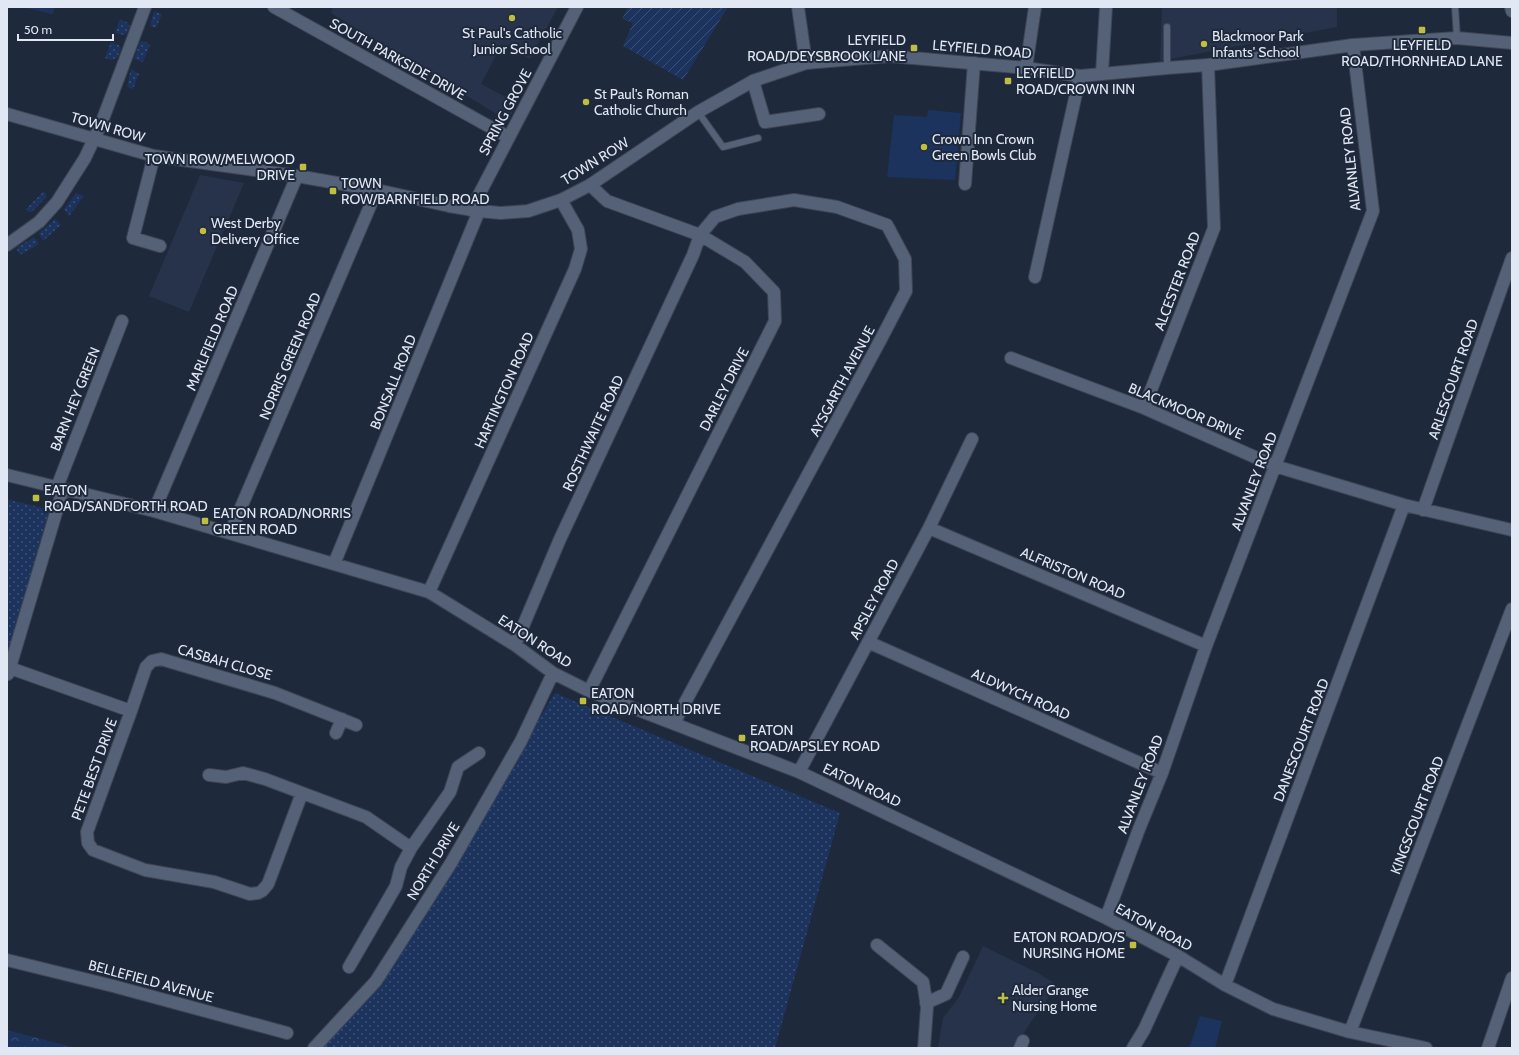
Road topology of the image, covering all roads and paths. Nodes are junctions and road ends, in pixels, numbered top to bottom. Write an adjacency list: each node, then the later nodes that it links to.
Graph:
1 (145, 7): 27 (street)
2 (274, 7): 25 (street, SOUTH PARKSIDE DRIVE)
3 (577, 7): 25 (street, SPRING GROVE)
4 (798, 7): 14 (street)
5 (1035, 7): 17 (street)
6 (1106, 7): 19 (street)
7 (1455, 7): 11 (lane)
8 (1511, 7): 9 (street)
9 (1512, 11)
10 (1167, 27): 18 (lane)
11 (1457, 38): 12 (street, LEYFIELD ROAD); 13 (street, LEYFIELD ROAD)
12 (1512, 43)
13 (1353, 45): 16 (street, LEYFIELD ROAD); 44 (street, ALVANLEY ROAD)
14 (806, 63): 15 (street, LEYFIELD ROAD); 21 (street, TOWN ROW)
15 (974, 63): 17 (street, LEYFIELD ROAD); 30 (street)
16 (1208, 65): 18 (street, LEYFIELD ROAD); 42 (street, ALCESTER ROAD)
17 (1026, 68): 20 (street, LEYFIELD ROAD)
18 (1167, 68): 19 (street, LEYFIELD ROAD)
19 (1102, 74): 20 (street, LEYFIELD ROAD)
20 (1080, 76): 39 (street)
21 (753, 81): 22 (street, TOWN ROW); 24 (street)
22 (698, 112): 26 (lane); 31 (street, TOWN ROW)
23 (7, 114): 27 (street, TOWN ROW)
24 (819, 114)
25 (508, 137): 34 (street, SPRING GROVE)
26 (758, 138)
27 (94, 139): 28 (street, TOWN ROW); 36 (street)
28 (154, 156): 29 (street, TOWN ROW); 37 (street)
29 (297, 176): 32 (street, TOWN ROW); 49 (street, MARLFIELD ROAD)
30 (965, 184)
31 (590, 185): 33 (street, TOWN ROW); 35 (street, DARLEY DRIVE)
32 (377, 190): 34 (street, TOWN ROW); 52 (street, NORRIS GREEN ROAD)
33 (561, 200): 34 (street, TOWN ROW); 54 (street, HARTINGTON ROAD)
34 (475, 211): 53 (street, BONSALL ROAD)
35 (700, 235): 57 (street, ROSTHWAITE ROAD); 61 (street, DARLEY DRIVE); 64 (street, AYSGARTH AVENUE)
36 (7, 245)
37 (160, 246)
38 (1512, 258): 48 (street, ARLESCOURT ROAD)
39 (1035, 277)
40 (122, 321): 46 (street, BARN HEY GREEN)
41 (1011, 358): 42 (street, BLACKMOOR DRIVE)
42 (1144, 408): 44 (street, BLACKMOOR DRIVE)
43 (972, 440): 50 (street, APSLEY ROAD)
44 (1275, 466): 47 (street, BLACKMOOR DRIVE); 58 (street, ALVANLEY ROAD)
45 (7, 474): 46 (street, EATON ROAD)
46 (59, 488): 49 (street, EATON ROAD); 59 (street, BARN HEY GREEN)
47 (1404, 505): 48 (street, BLACKMOOR DRIVE); 80 (street, DANESCOURT ROAD)
48 (1423, 510): 51 (street, BLACKMOOR DRIVE)
49 (154, 511): 52 (street, EATON ROAD)
50 (928, 528): 56 (street, APSLEY ROAD); 58 (street, ALFRISTON ROAD)
51 (1512, 530)
52 (230, 533): 53 (street, EATON ROAD)
53 (334, 564): 54 (street, EATON ROAD)
54 (429, 592): 57 (street, EATON ROAD)
55 (1512, 609): 82 (street, KINGSCOURT ROAD)
56 (868, 642): 68 (street, APSLEY ROAD); 69 (street, ALDWYCH ROAD)
57 (515, 645): 60 (street, EATON ROAD)
58 (1206, 646): 69 (street, ALVANLEY ROAD)
59 (8, 672): 62 (street, PETE BEST DRIVE)
60 (553, 673): 61 (street, EATON ROAD); 84 (street, NORTH DRIVE)
61 (589, 691): 64 (street, EATON ROAD)
62 (131, 711): 63 (street, CASBAH CLOSE); 71 (street, PETE BEST DRIVE)
63 (342, 719): 65 (street, CASBAH CLOSE); 66 (street)
64 (674, 723): 68 (street, EATON ROAD)
65 (356, 725)
66 (336, 733)
67 (479, 752): 72 (street)
68 (799, 772): 73 (street, EATON ROAD)
69 (1162, 773): 73 (street, ALVANLEY ROAD)
70 (209, 775): 71 (street)
71 (302, 793): 72 (street)
72 (411, 848): 78 (street)
73 (1106, 918): 75 (street, EATON ROAD)
74 (877, 945): 81 (street)
75 (1178, 956): 80 (street, EATON ROAD); 86 (street)
76 (963, 957): 81 (street)
77 (7, 960): 83 (street, BELLEFIELD AVENUE)
78 (349, 967)
79 (1512, 978): 88 (street)
80 (1225, 985): 82 (street, EATON ROAD)
81 (926, 1003): 85 (street)
82 (1350, 1032): 87 (street, EATON ROAD)
83 (288, 1033)
84 (314, 1048)
85 (924, 1048)
86 (1133, 1048)
87 (1426, 1048)
88 (1488, 1048)

